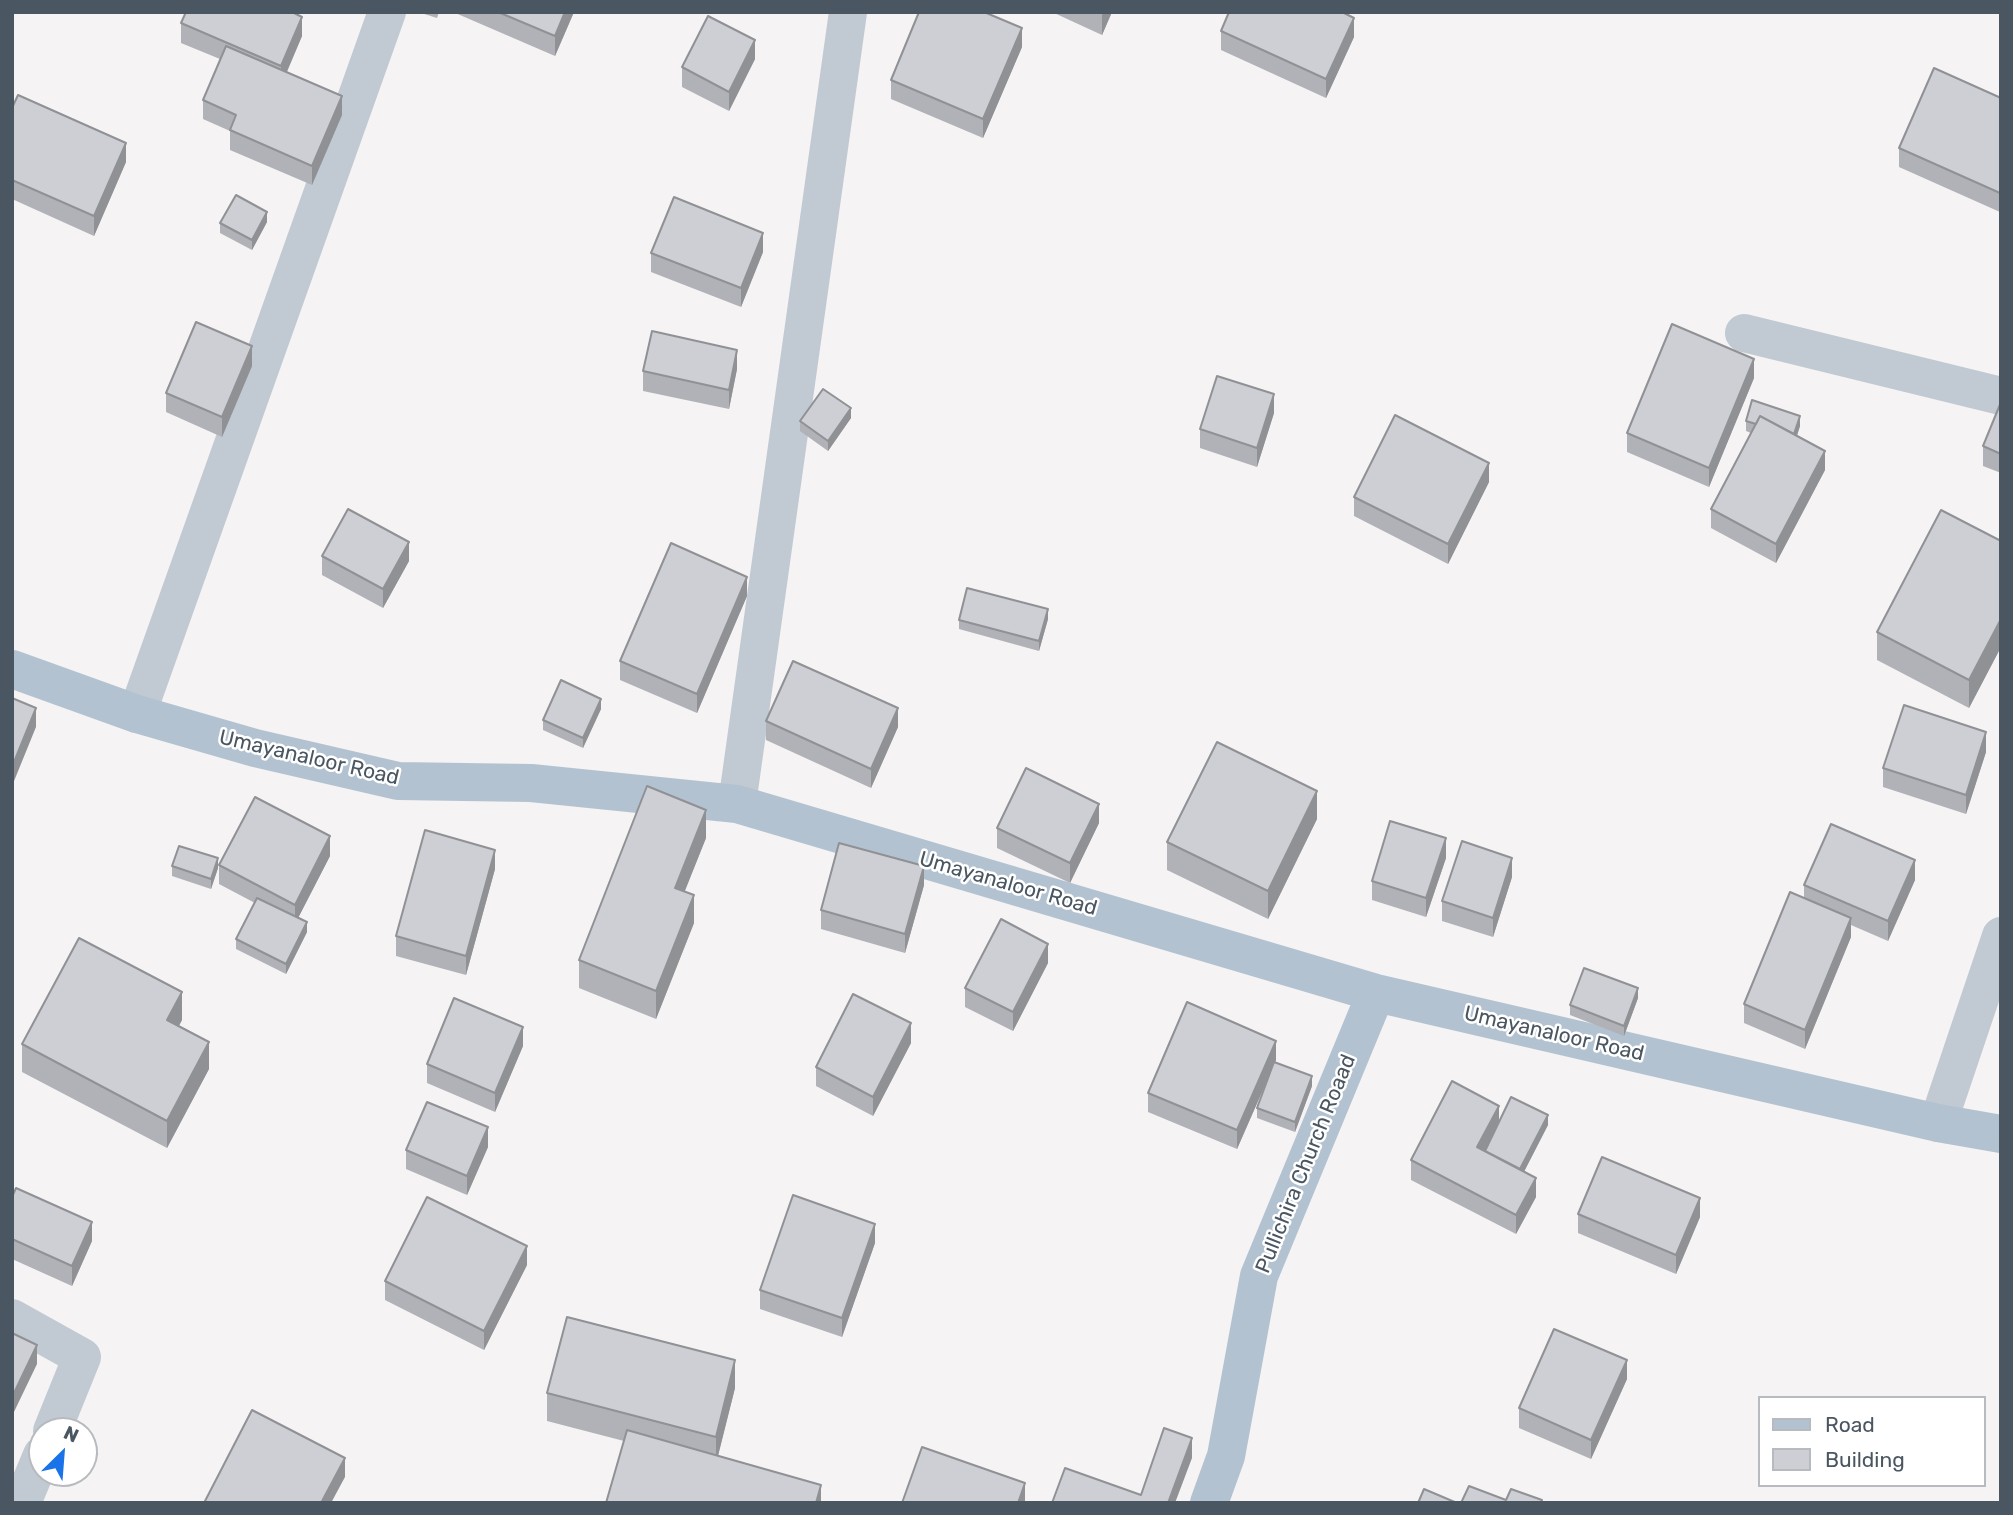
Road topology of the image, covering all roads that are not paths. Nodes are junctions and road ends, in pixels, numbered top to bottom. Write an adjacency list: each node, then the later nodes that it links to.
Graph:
1 (387, 12): 6 (street)
2 (848, 12): 7 (street)
3 (1744, 333): 4 (street)
4 (2001, 396)
5 (12, 669): 6 (main road, Umayanaloor Road)
6 (137, 715): 7 (main road, Umayanaloor Road)
7 (737, 804): 9 (main road, Umayanaloor Road)
8 (2001, 936): 10 (street)
9 (1376, 993): 10 (main road, Umayanaloor Road); 14 (main road, Pullichira Church Roaad)
10 (1938, 1123): 11 (main road, Umayanaloor Road)
11 (2001, 1134)
12 (12, 1318): 13 (street)
13 (58, 1417)
14 (1209, 1503)

